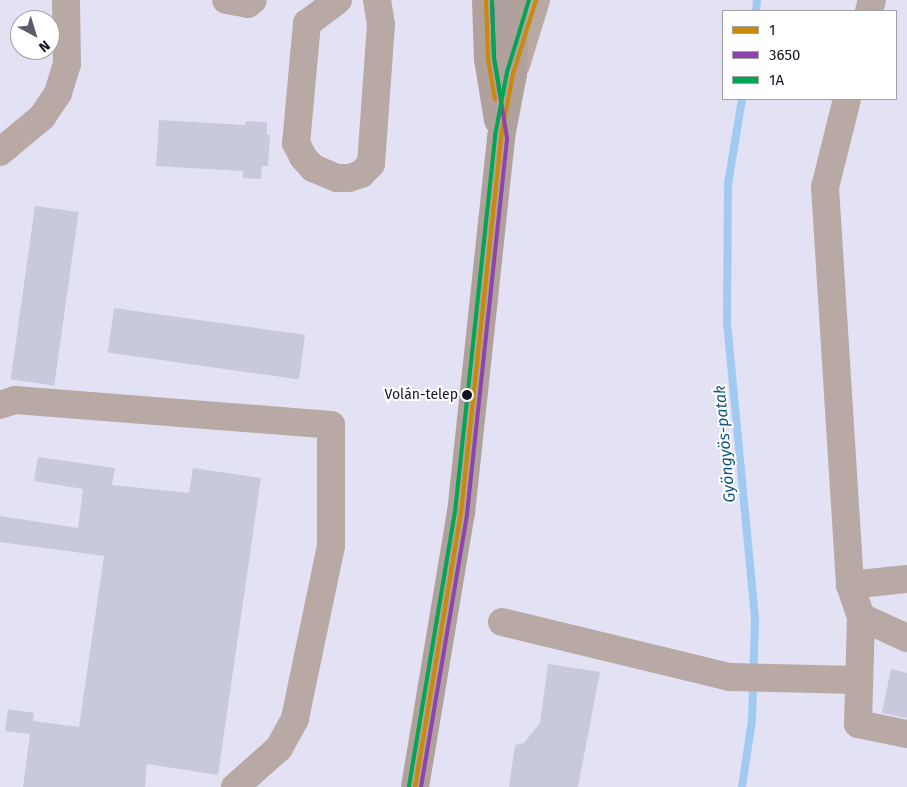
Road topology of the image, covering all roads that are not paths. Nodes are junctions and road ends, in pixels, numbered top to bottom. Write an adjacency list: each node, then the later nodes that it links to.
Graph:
1 (66, 0): 12 (street)
2 (226, 0): 3 (street)
3 (253, 0)
4 (338, 0): 5 (street)
5 (377, 0)
6 (486, 0): 11 (main road)
7 (514, 0): 9 (main road)
8 (536, 0): 9 (street)
9 (513, 74): 11 (main road)
10 (847, 100): 15 (street)
11 (501, 136): 22 (main road)
12 (0, 152)
13 (0, 405): 21 (street)
14 (907, 579): 15 (street)
15 (850, 585): 16 (street)
16 (861, 617): 18 (street); 19 (street)
17 (502, 622): 19 (street)
18 (907, 638)
19 (858, 680): 20 (street)
20 (907, 734)
21 (235, 787)
22 (415, 787)

